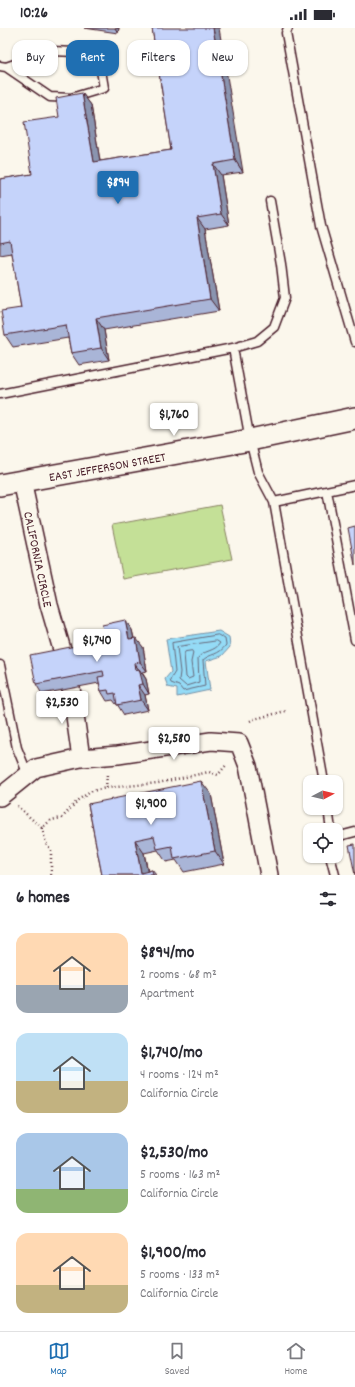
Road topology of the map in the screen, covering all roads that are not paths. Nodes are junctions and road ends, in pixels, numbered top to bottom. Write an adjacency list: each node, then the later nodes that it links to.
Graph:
1 (288, 28): 4 (lane)
2 (3, 66): 2 (lane)
3 (270, 201): 5 (lane)
4 (355, 342)
5 (233, 348): 6 (lane); 8 (lane)
6 (0, 394)
7 (355, 418): 8 (street, EAST JEFFERSON STREET)
8 (250, 440): 9 (street, EAST JEFFERSON STREET); 13 (lane)
9 (22, 481): 10 (street, EAST JEFFERSON STREET); 15 (street, CALIFORNIA CIRCLE)
10 (0, 485)
11 (355, 485): 12 (lane)
12 (327, 491): 13 (lane); 14 (lane)
13 (274, 502): 20 (lane)
14 (355, 640)
15 (65, 660)
16 (0, 666): 19 (lane)
17 (71, 688): 18 (street)
18 (81, 758): 19 (street); 25 (street)
19 (28, 775): 21 (street)
20 (323, 775)
21 (2, 796)
22 (355, 832): 23 (lane)
23 (343, 835)
24 (332, 863): 26 (lane)
25 (269, 875)
26 (335, 875)

